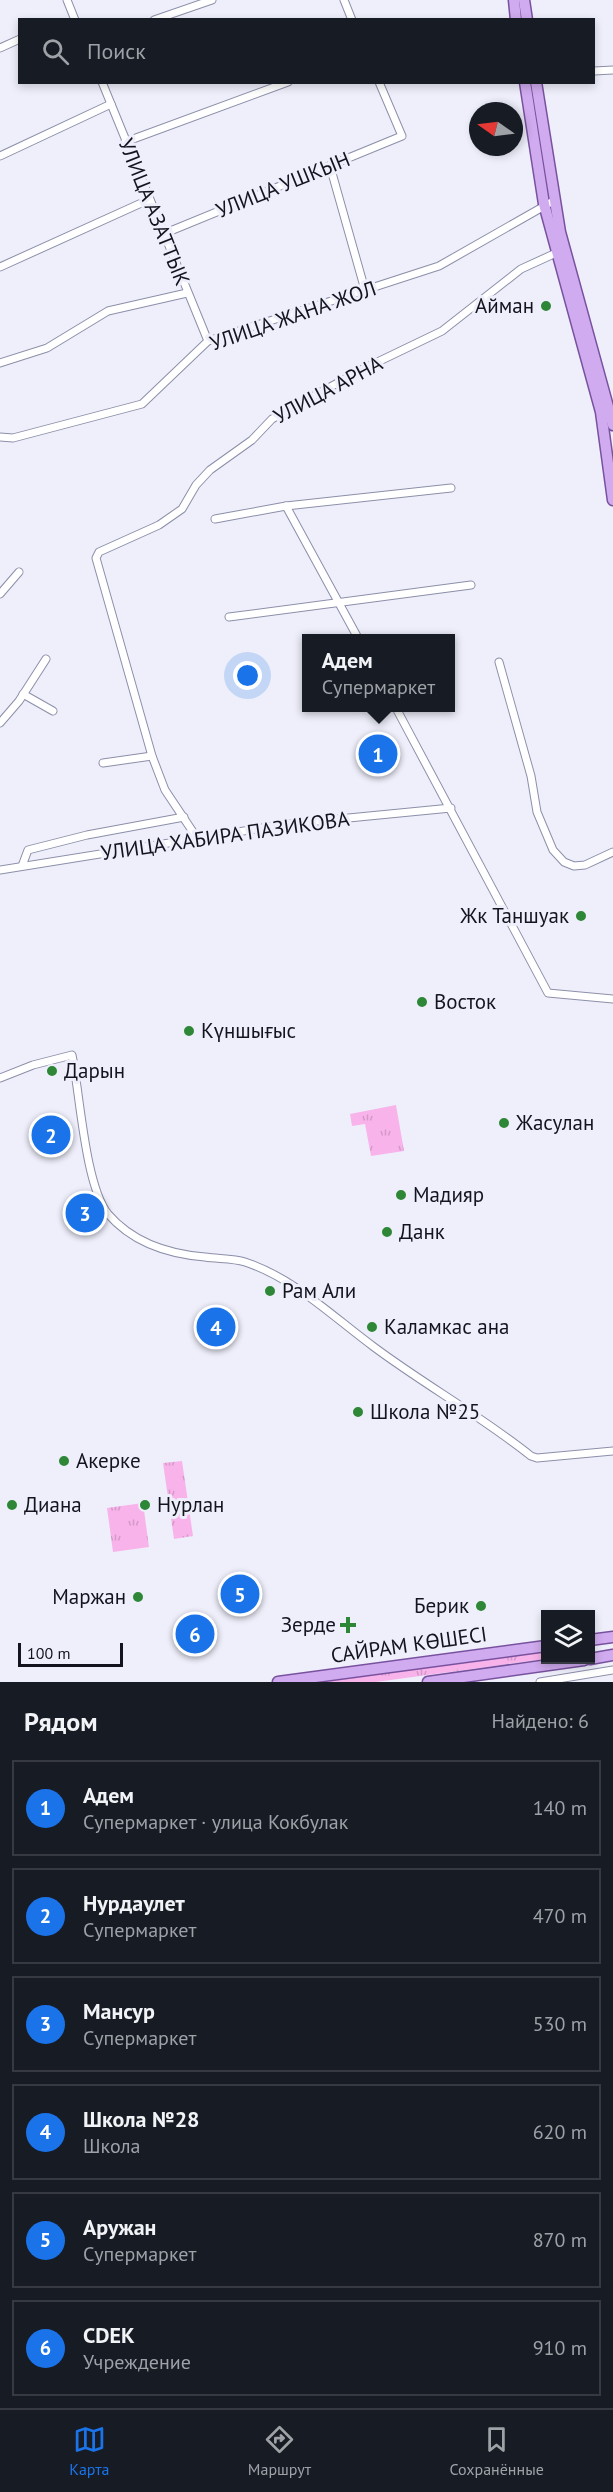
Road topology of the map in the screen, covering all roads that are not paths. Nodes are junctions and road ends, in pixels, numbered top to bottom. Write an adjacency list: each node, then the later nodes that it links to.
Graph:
1 (67, 0): 6 (street)
2 (212, 0): 7 (street)
3 (344, 0): 8 (street)
4 (514, 0): 9 (main road)
5 (524, 0): 10 (main road)
6 (74, 18)
7 (160, 18)
8 (351, 18)
9 (516, 18)
10 (526, 18)
11 (18, 40): 12 (street)
12 (0, 48)
13 (613, 70): 14 (street)
14 (595, 71)
15 (103, 84): 20 (street, УЛИЦА АЗАТТЫК)
16 (283, 84): 21 (street)
17 (380, 84): 23 (street, УЛИЦА УШКЫН)
18 (525, 84): 26 (main road)
19 (536, 84): 25 (main road)
20 (111, 104): 21 (street, УЛИЦА АЗАТТЫК); 22 (street)
21 (125, 142): 24 (street, УЛИЦА АЗАТТЫК)
22 (0, 156)
23 (330, 166): 27 (street, УЛИЦА УШКЫН); 30 (street)
24 (148, 200): 27 (street, УЛИЦА АЗАТТЫК); 29 (street)
25 (555, 200): 26 (street, УЛИЦА ЖАНА ЖОЛ); 34 (main road)
26 (544, 204): 28 (main road); 30 (street, УЛИЦА ЖАНА ЖОЛ)
27 (163, 234): 31 (street, УЛИЦА АЗАТТЫК)
28 (556, 253): 37 (main road); 52 (street, УЛИЦА АРНА)
29 (0, 267)
30 (365, 290): 32 (street, УЛИЦА ЖАНА ЖОЛ)
31 (186, 293): 32 (street, УЛИЦА АЗАТТЫК); 33 (street)
32 (208, 341): 35 (street, УЛИЦА ЖАНА ЖОЛ)
33 (0, 363)
34 (613, 425)
35 (0, 436)
36 (451, 488): 38 (street)
37 (613, 500)
38 (286, 506): 39 (street); 43 (street)
39 (215, 519)
40 (19, 572): 42 (street)
41 (471, 585): 43 (street)
42 (0, 594)
43 (339, 604): 44 (street); 45 (street)
44 (229, 617)
45 (355, 634)
46 (46, 659): 48 (street)
47 (499, 662): 57 (street)
48 (23, 694): 49 (street); 51 (street)
49 (53, 711)
50 (398, 712): 54 (street)
51 (0, 723)
52 (152, 756): 53 (street); 55 (street, УЛИЦА АРНА)
53 (103, 763)
54 (451, 807): 56 (street, УЛИЦА ХАБИРА ПАЗИКОВА); 60 (street)
55 (184, 817): 56 (street, УЛИЦА АРНА); 58 (street)
56 (197, 838): 58 (street, УЛИЦА ХАБИРА ПАЗИКОВА)
57 (613, 852)
58 (22, 866): 59 (street, УЛИЦА ХАБИРА ПАЗИКОВА)
59 (0, 870)
60 (613, 999)
61 (0, 1078): 62 (street)
62 (613, 1451)
63 (609, 1638): 65 (main road)
64 (541, 1647): 69 (main road, САЙРАМ КӨШЕСІ)
65 (610, 1656): 66 (main road)
66 (595, 1658)
67 (550, 1664): 70 (main road, САЙРАМ КӨШЕСІ)
68 (613, 1670): 71 (street)
69 (278, 1682)
70 (428, 1682)
71 (540, 1682)

